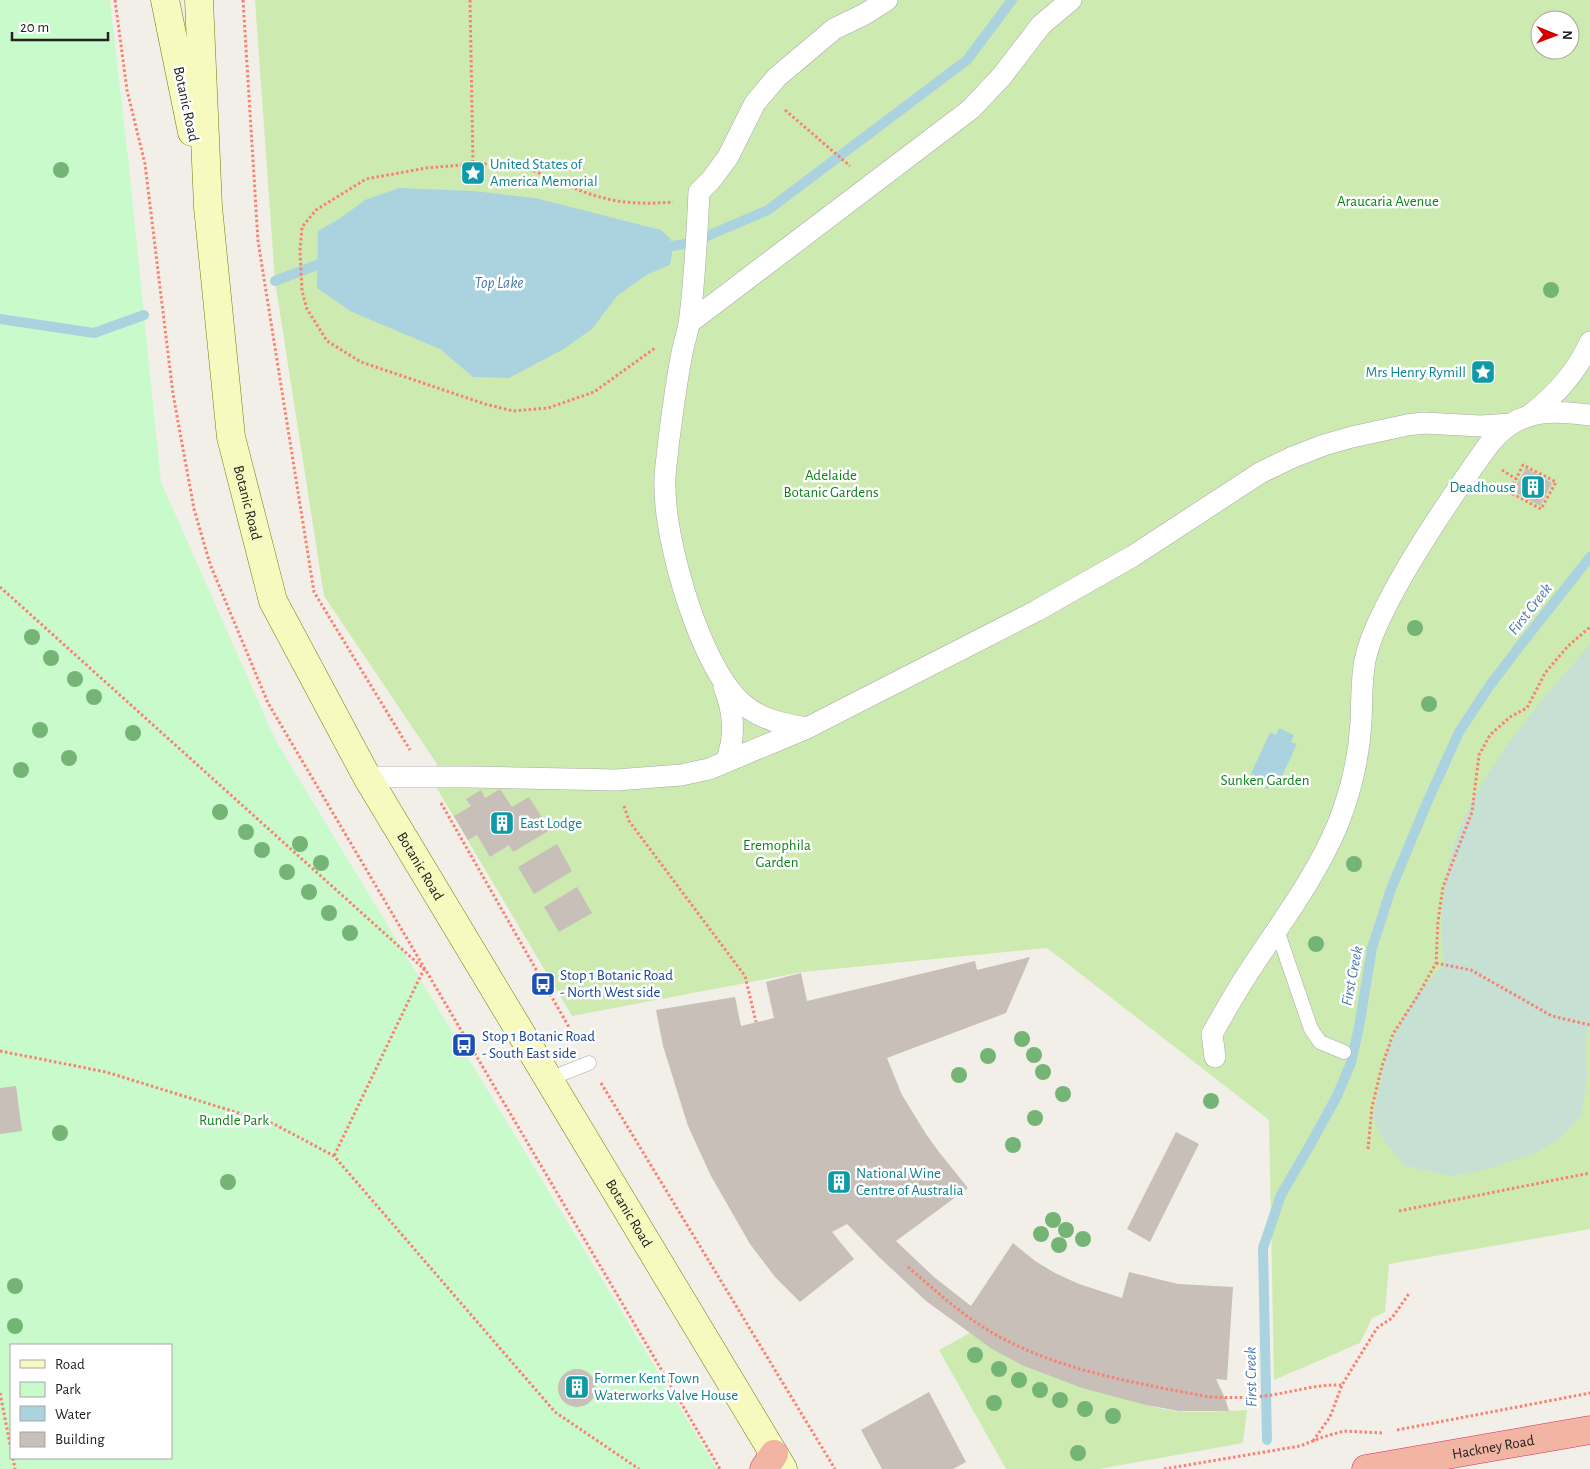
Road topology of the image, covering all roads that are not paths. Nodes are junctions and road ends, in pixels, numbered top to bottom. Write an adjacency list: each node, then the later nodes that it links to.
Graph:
1 (165, 0): 5 (main road, Botanic Road)
2 (200, 0): 5 (main road, Botanic Road)
3 (887, 0): 6 (street)
4 (1071, 0): 6 (street)
5 (208, 207): 14 (main road, Botanic Road)
6 (689, 323): 11 (street)
7 (1590, 342): 8 (street)
8 (1531, 414): 9 (street); 10 (street)
9 (1590, 414)
10 (1511, 424): 12 (street); 15 (street)
11 (718, 671): 12 (street); 13 (street)
12 (807, 728): 13 (street)
13 (726, 762): 14 (street)
14 (367, 777): 19 (main road, Botanic Road)
15 (1277, 930): 16 (lane); 17 (street)
16 (1344, 1052)
17 (1216, 1057)
18 (589, 1063): 19 (lane)
19 (548, 1079): 21 (main road, Botanic Road)
20 (1590, 1430): 22 (highway, Hackney Road)
21 (774, 1464)
22 (1416, 1465): 23 (highway, Hackney Road)
23 (1366, 1469)

